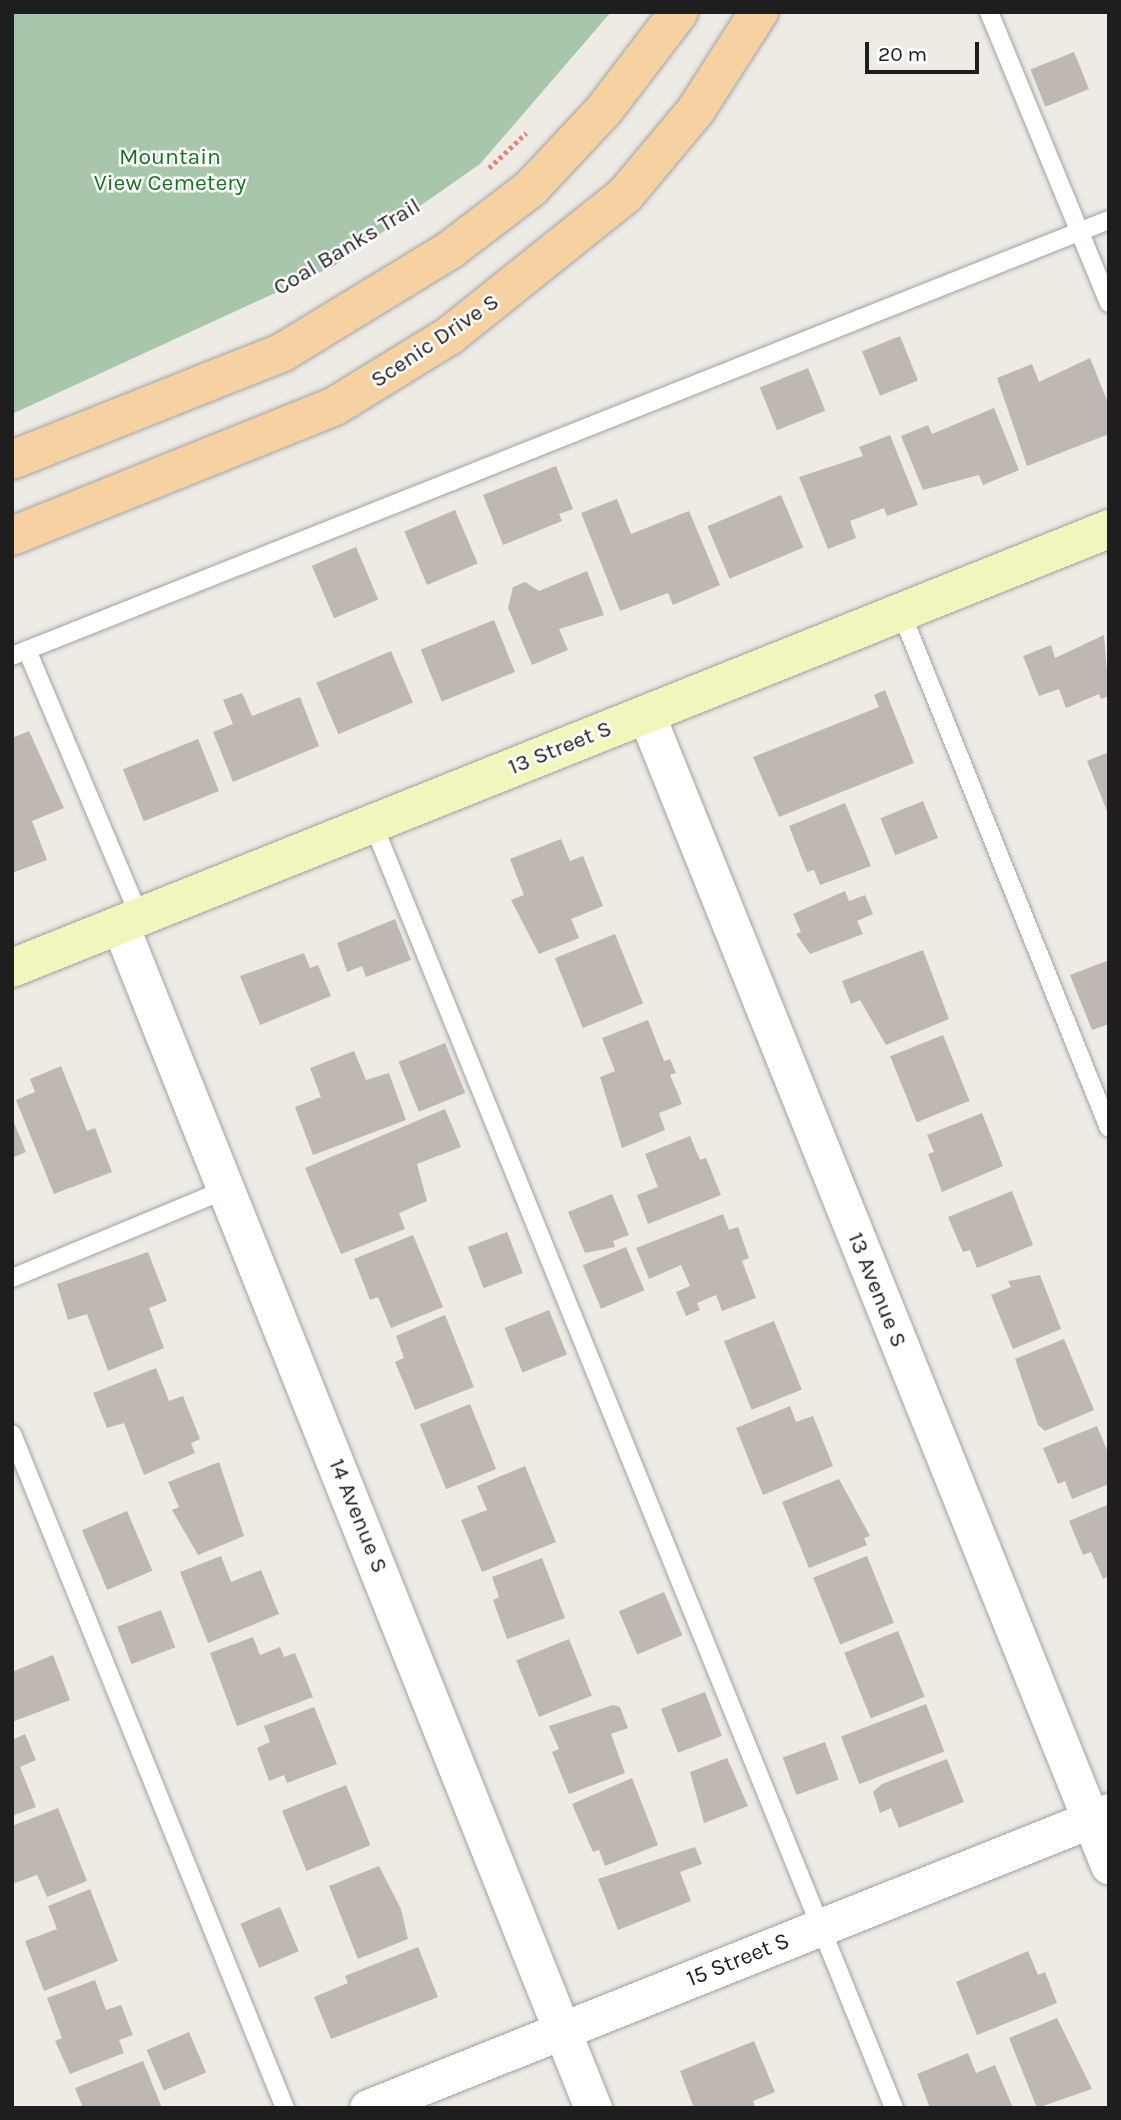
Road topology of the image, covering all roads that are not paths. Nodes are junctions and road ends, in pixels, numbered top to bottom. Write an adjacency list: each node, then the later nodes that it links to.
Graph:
1 (679, 12): 7 (main road)
2 (759, 12): 9 (main road, Scenic Drive S)
3 (989, 12): 5 (lane)
4 (1109, 220): 5 (lane)
5 (1079, 231): 6 (lane); 11 (lane)
6 (1109, 303)
7 (12, 460)
8 (1109, 529): 10 (street, 13 Street S)
9 (12, 536)
10 (901, 612): 12 (street, 13 Street S); 16 (lane)
11 (20, 653): 14 (lane)
12 (646, 714): 13 (street, 13 Street S); 20 (street, 13 Avenue S)
13 (373, 824): 14 (street, 13 Street S); 22 (lane)
14 (130, 921): 15 (street, 13 Street S); 17 (street, 14 Avenue S)
15 (12, 968)
16 (1109, 1128)
17 (228, 1188): 18 (lane); 23 (street, 14 Avenue S)
18 (12, 1278)
19 (12, 1434): 24 (lane)
20 (1100, 1816): 21 (street, 13 Avenue S); 22 (street, 15 Street S)
21 (1109, 1865)
22 (823, 1926): 23 (street, 15 Street S); 27 (lane)
23 (562, 2031): 25 (street, 15 Street S); 26 (street, 14 Avenue S)
24 (285, 2108)
25 (368, 2108)
26 (593, 2108)
27 (894, 2108)

